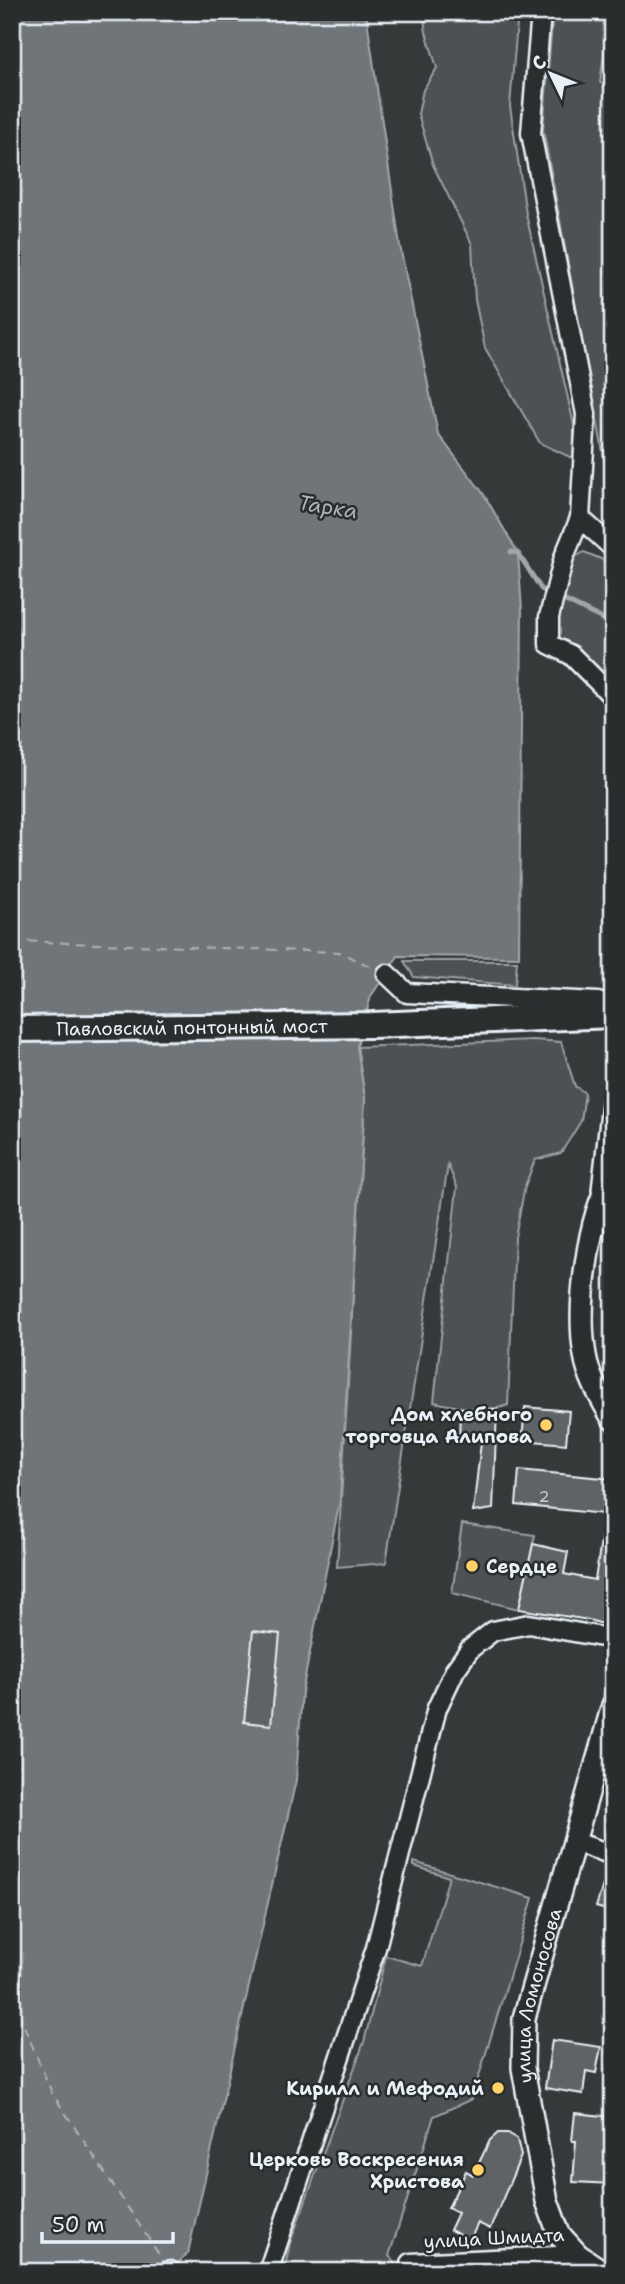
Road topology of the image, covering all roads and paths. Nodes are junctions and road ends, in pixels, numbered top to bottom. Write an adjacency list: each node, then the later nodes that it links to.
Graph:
1 (541, 12): 2 (street)
2 (580, 517): 3 (street); 4 (street)
3 (613, 548)
4 (613, 697)
5 (387, 974): 6 (street)
6 (613, 1013): 7 (main road, Павловский понтонный мост)
7 (12, 1029)
8 (613, 1104): 9 (street)
9 (608, 1184): 10 (street)
10 (613, 1419)
11 (613, 1639): 17 (street)
12 (613, 1705): 13 (street, улица Ломоносова)
13 (575, 1842): 14 (street); 15 (street, улица Ломоносова)
14 (613, 1855)
15 (579, 2255): 16 (street, улица Шмидта); 18 (street, улица Ломоносова)
16 (411, 2263)
17 (268, 2272)
18 (603, 2272)

